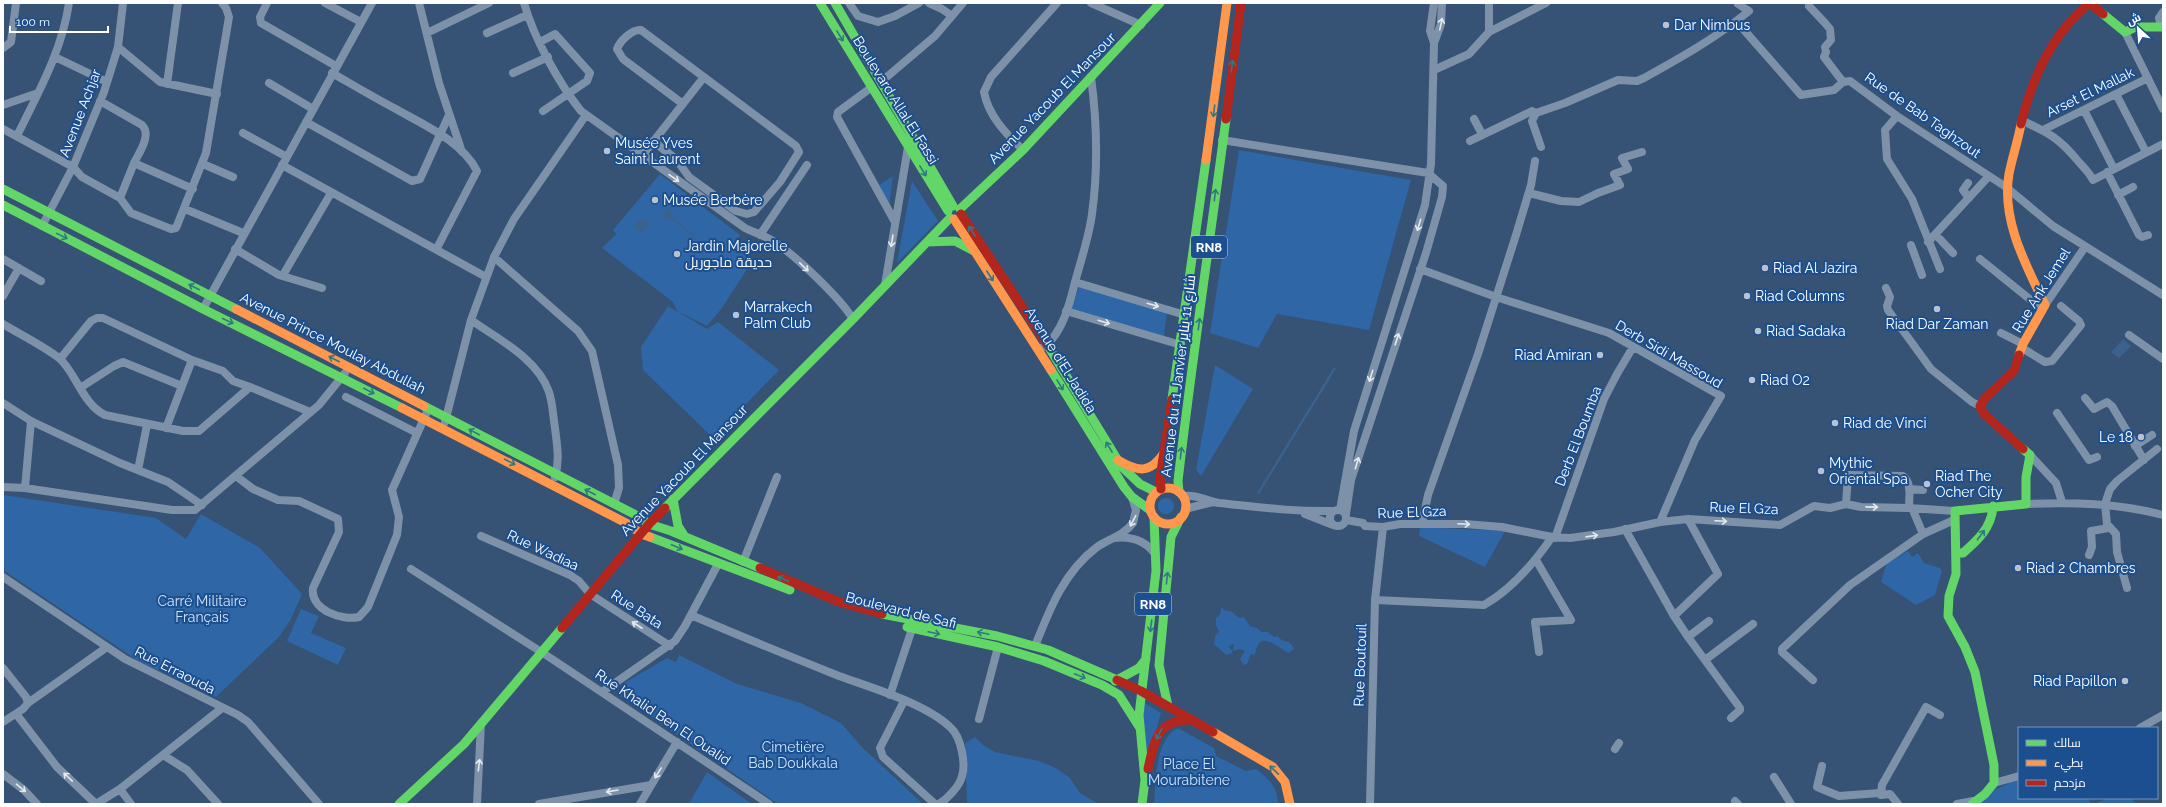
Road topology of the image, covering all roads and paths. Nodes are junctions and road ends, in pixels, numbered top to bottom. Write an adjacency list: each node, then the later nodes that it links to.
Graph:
1 (16, 3): 44 (street)
2 (69, 3): 45 (street)
3 (123, 3): 43 (street, Avenue Achjar)
4 (178, 3): 57 (street)
5 (222, 3): 60 (street)
6 (267, 3): 47 (street)
7 (325, 3): 34 (street)
8 (372, 3): 34 (street)
9 (419, 3): 39 (street)
10 (489, 3): 39 (street)
11 (524, 3): 31 (street)
12 (820, 3): 58 (main road, Boulevard Allal El Fassi, one-way to 58)
13 (835, 3): 53 (main road, Boulevard Allal El Fassi)
14 (849, 3): 15 (street)
15 (919, 3)
16 (929, 3): 32 (street)
17 (962, 3): 32 (street)
18 (1057, 3): 89 (street)
19 (1091, 3): 35 (street)
20 (1160, 3): 35 (main road, Avenue Yacoub El Mansour)
21 (1227, 3): 161 (main road, Avenue du 11 Janvier شارع 11 يناير / RN8, one-way to 161)
22 (1241, 3): 83 (main road, Avenue du 11 Janvier شارع 11 يناير / RN8, one-way to 22)
23 (1434, 3): 42 (street)
24 (1442, 3): 42 (street, one-way to 24)
25 (1489, 3): 37 (street)
26 (1546, 3): 37 (street)
27 (2090, 3): 38 (main road); 75 (main road)
28 (1737, 4): 33 (street); 33 (street)
29 (1809, 6): 55 (street)
30 (2163, 12): 36 (street)
31 (527, 14): 40 (street); 41 (street)
32 (952, 16): 53 (street)
33 (1739, 20): 55 (street, Rue de Bab Taghzout); 70 (street)
34 (361, 22): 47 (street)
35 (1141, 25): 51 (main road, Avenue Yacoub El Mansour)
36 (2162, 27): 38 (main road)
37 (1489, 32): 48 (street)
38 (2125, 32): 52 (street)
39 (427, 33): 71 (street)
40 (487, 33)
41 (540, 42): 46 (street); 61 (street)
42 (1434, 43): 48 (street)
43 (118, 47): 54 (street, Avenue Achjar); 57 (street)
44 (3, 48)
45 (56, 57): 54 (street); 59 (street)
46 (548, 57): 49 (street); 61 (street)
47 (334, 70): 67 (street); 81 (street)
48 (1434, 70): 102 (street)
49 (513, 73)
50 (704, 77): 64 (street); 64 (street); 84 (street)
51 (1092, 77): 89 (main road, Avenue Yacoub El Mansour); 147 (street)
52 (2148, 78): 62 (street, Arset El Mallak); 66 (street)
53 (882, 80): 120 (main road, Boulevard Allal El Fassi)
54 (107, 82): 63 (street, Avenue Achjar)
55 (1842, 82): 73 (street, Rue de Bab Taghzout)
56 (269, 83): 67 (street)
57 (167, 84): 60 (street)
58 (872, 87): 87 (main road, Boulevard Allal El Fassi); 121 (street)
59 (38, 94): 65 (street); 82 (street)
60 (217, 94): 97 (street)
61 (569, 94): 69 (street); 72 (street)
62 (2116, 94): 68 (street, Arset El Mallak); 92 (street)
63 (100, 101): 96 (street); 100 (street, Avenue Achjar)
64 (682, 104): 84 (street)
65 (3, 105)
66 (2162, 105)
67 (313, 109): 76 (street)
68 (2084, 110): 78 (street, Arset El Mallak); 101 (street)
69 (543, 111)
70 (1536, 113): 80 (street); 88 (street)
71 (449, 115): 81 (street); 90 (street)
72 (586, 115): 93 (street); 137 (street)
73 (1897, 116): 103 (street, Rue de Bab Taghzout); 128 (street)
74 (1474, 119): 80 (street)
75 (2023, 120): 78 (street); 106 (main road)
76 (306, 122): 81 (street); 94 (street)
77 (3, 129): 82 (street)
78 (2043, 130): 101 (street)
79 (243, 132): 94 (street)
80 (1482, 134): 85 (street)
81 (441, 135): 90 (street)
82 (17, 136): 100 (street)
83 (1222, 140): 102 (street); 214 (main road, Avenue du 11 Janvier شارع 11 يناير / RN8, one-way to 83)
84 (653, 141): 93 (street)
85 (1470, 141)
86 (2163, 144): 92 (street)
87 (908, 147): 120 (main road, Boulevard Allal El Fassi, one-way to 120); 121 (street)
88 (1541, 147)
89 (1023, 150): 120 (main road, Avenue Yacoub El Mansour)
90 (462, 152): 131 (street)
91 (1642, 152): 111 (street)
92 (2146, 152): 101 (street)
93 (642, 156): 124 (street, one-way to 124)
94 (287, 157): 98 (street)
95 (1535, 161): 111 (street)
96 (134, 163): 109 (street); 113 (street)
97 (203, 164): 104 (street); 109 (street)
98 (282, 165): 110 (street); 123 (street)
99 (807, 165): 124 (street)
100 (73, 167): 113 (street); 119 (street, Avenue Achjar)
101 (2110, 170): 112 (street)
102 (1428, 173): 116 (street); 118 (street)
103 (1989, 176): 106 (street, Rue de Bab Taghzout); 114 (street)
104 (232, 177)
105 (1968, 183): 114 (street)
106 (2006, 187): 130 (street, Rue de Bab Taghzout); 158 (main road)
107 (2133, 187): 112 (street)
108 (3, 189): 119 (main road, Avenue Prince Moulay Abdullah)
109 (193, 189): 117 (street)
110 (330, 193): 131 (street); 143 (street)
111 (1529, 193): 156 (street)
112 (2118, 195): 126 (street)
113 (120, 198): 117 (street)
114 (1969, 198): 125 (street)
115 (3, 205): 122 (main road, Avenue Prince Moulay Abdullah)
116 (1425, 205): 118 (street); 132 (street, one-way to 132)
117 (185, 209): 123 (street)
118 (1439, 209): 135 (street)
119 (48, 213): 122 (street, Avenue Achjar); 152 (main road, Avenue Prince Moulay Abdullah, one-way to 119)
120 (954, 213): 127 (main road, Avenue Yacoub El Mansour); 134 (main road, Avenue d'El Jadida); 167 (main road, Avenue d'El Jadida, one-way to 120)
121 (895, 222): 148 (street, one-way to 148)
122 (42, 226): 159 (main road, Avenue Prince Moulay Abdullah, one-way to 159)
123 (243, 233): 133 (street)
124 (760, 234): 162 (street, one-way to 162)
125 (1936, 235): 128 (street); 136 (street)
126 (2148, 235)
127 (927, 242): 134 (main road); 148 (main road, Avenue Yacoub El Mansour)
128 (1928, 242): 142 (street)
129 (1911, 245): 144 (street)
130 (2085, 247): 153 (street, Rue de Bab Taghzout); 158 (street, Rue Ank Jemel)
131 (437, 248): 145 (street)
132 (1412, 248): 135 (street); 151 (street)
133 (235, 249): 143 (street); 152 (street)
134 (975, 252): 171 (main road, Avenue d'El Jadida, one-way to 171)
135 (1426, 253): 141 (street)
136 (1953, 253)
137 (494, 257): 145 (street); 219 (street)
138 (3, 259): 140 (street)
139 (1980, 259): 158 (street)
140 (19, 268): 146 (street); 154 (street)
141 (1420, 269): 155 (street); 156 (street, Derb Sidi Massoud)
142 (1940, 269)
143 (283, 275): 149 (street)
144 (1922, 275)
145 (486, 277): 163 (street)
146 (41, 281)
147 (1075, 282): 160 (street); 161 (street, one-way to 161)
148 (885, 285): 162 (main road, Avenue Yacoub El Mansour)
149 (322, 288)
150 (1886, 288): 183 (street)
151 (1398, 292): 155 (street); 229 (street, one-way to 229)
152 (210, 295): 159 (street); 175 (main road, Avenue Prince Moulay Abdullah, one-way to 152)
153 (2163, 295)
154 (3, 296)
155 (1411, 296): 229 (street, one-way to 155)
156 (1496, 297): 170 (street, Derb Sidi Massoud); 235 (street)
157 (2061, 306): 169 (street)
158 (2044, 307): 169 (main road, Rue Ank Jemel)
159 (203, 309): 176 (main road, Avenue Prince Moulay Abdullah, one-way to 176)
160 (1066, 311): 167 (street); 168 (street, one-way to 168)
161 (1185, 315): 168 (main road, Avenue du 11 Janvier شارع 11 يناير / RN8)
162 (853, 318): 216 (main road, Avenue Yacoub El Mansour)
163 (471, 320): 187 (street); 205 (street)
164 (3, 324): 172 (street)
165 (2001, 333): 169 (street)
166 (2129, 335): 173 (street)
167 (1047, 344): 171 (street); 200 (main road, Avenue d'El Jadida, one-way to 167)
168 (1181, 345): 197 (main road, Avenue du 11 Janvier شارع 11 يناير / RN8)
169 (2023, 346): 183 (main road, Rue Ank Jemel)
170 (1633, 348): 233 (street, Derb Sidi Massoud); 244 (street, Derb El Boumba)
171 (1039, 350): 215 (main road, Avenue d'El Jadida, one-way to 215)
172 (60, 359): 174 (street); 179 (street)
173 (2163, 359)
174 (192, 360): 177 (street); 178 (street)
175 (349, 367): 176 (street); 184 (main road, Avenue Prince Moulay Abdullah)
176 (343, 377): 185 (street); 188 (main road, Avenue Prince Moulay Abdullah, one-way to 188)
177 (182, 386): 179 (street); 191 (street)
178 (250, 387): 185 (street); 191 (street)
179 (80, 388): 190 (street)
180 (346, 397): 193 (street)
181 (2085, 398): 195 (street)
182 (3, 403): 189 (street)
183 (1980, 406): 198 (main road)
184 (429, 408): 187 (main road, Avenue Prince Moulay Abdullah); 188 (street)
185 (310, 412): 206 (street)
186 (2057, 412): 199 (street)
187 (446, 418): 192 (street); 202 (main road, Avenue Prince Moulay Abdullah, one-way to 187)
188 (424, 419): 192 (main road, Avenue Prince Moulay Abdullah); 193 (street)
189 (31, 421): 203 (street); 210 (street)
190 (147, 425): 191 (street); 203 (street)
191 (166, 428)
192 (442, 428): 204 (main road, Avenue Prince Moulay Abdullah, one-way to 204)
193 (417, 433): 206 (street)
194 (2152, 435): 195 (street)
195 (2135, 446): 201 (street)
196 (2157, 449): 201 (street)
197 (1165, 452): 200 (main road); 212 (main road, Avenue du 11 Janvier شارع 11 يناير / RN8)
198 (2030, 455): 218 (street); 221 (main road)
199 (2097, 457)
200 (1118, 460): 212 (main road, Avenue d'El Jadida)
201 (2144, 460): 222 (street)
202 (532, 462): 204 (main road); 205 (main road, Avenue Prince Moulay Abdullah)
203 (138, 470): 223 (street)
204 (528, 472): 208 (main road, Avenue Prince Moulay Abdullah)
205 (556, 474): 208 (street); 219 (main road, Avenue Prince Moulay Abdullah, one-way to 205)
206 (236, 476): 223 (street)
207 (777, 477): 250 (street)
208 (552, 484): 240 (main road, Avenue Prince Moulay Abdullah)
209 (3, 487): 210 (street)
210 (25, 488): 223 (street)
211 (1909, 489): 213 (street); 220 (street); 225 (street)
212 (1159, 490): 214 (main road); 228 (main road, RN8)
213 (1923, 490)
214 (1181, 494): 217 (street); 227 (main road, RN8)
215 (1132, 497): 228 (main road, Avenue d'El Jadida); 245 (street, one-way to 245)
216 (674, 499): 234 (main road, Avenue Yacoub El Mansour); 243 (main road)
217 (1213, 502): 226 (street); 227 (street)
218 (2062, 502): 221 (street); 222 (street)
219 (614, 504): 234 (main road, Avenue Prince Moulay Abdullah)
220 (1846, 504): 225 (street, Rue El Gza, one-way to 225); 232 (street, Rue El Gza, one-way to 220)
221 (2026, 504): 224 (main road)
222 (2105, 504): 231 (street); 238 (street)
223 (202, 505)
224 (1993, 506): 230 (main road); 246 (main road, one-way to 224)
225 (1911, 508): 230 (street, Rue El Gza); 241 (street)
226 (1299, 512): 229 (street, Rue El Gza); 236 (street)
227 (1183, 513): 228 (main road); 284 (main road, RN8, one-way to 227)
228 (1152, 514): 248 (main road, RN8)
229 (1341, 514): 236 (street); 236 (street); 237 (street, Rue El Gza)
230 (1955, 515): 241 (street); 246 (main road)
231 (2163, 515)
232 (1688, 519): 233 (street, Rue El Gza); 259 (street)
233 (1660, 522): 239 (street, Rue El Gza)
234 (649, 524): 240 (main road, Avenue Yacoub El Mansour); 243 (main road, Boulevard de Safi)
235 (1422, 524): 237 (street, Rue El Gza); 244 (street, Rue El Gza, one-way to 244)
236 (1333, 525)
237 (1383, 527): 257 (street, Rue Boutouil)
238 (2109, 528): 247 (street); 254 (street)
239 (1625, 530): 244 (street, Rue El Gza, one-way to 239); 259 (street)
240 (640, 534): 251 (main road, Boulevard de Safi, one-way to 251); 255 (main road, Avenue Yacoub El Mansour)
241 (1923, 534): 277 (street)
242 (481, 536): 255 (street, Rue Wadiaa)
243 (685, 537): 250 (main road, Boulevard de Safi)
244 (1553, 537): 249 (street)
245 (1114, 538): 248 (street); 267 (street)
246 (1956, 553): 303 (main road)
247 (2089, 554)
248 (1157, 558): 273 (main road, RN8, one-way to 273)
249 (1536, 560): 257 (street); 272 (street)
250 (742, 562): 256 (main road, Boulevard de Safi, one-way to 250)
251 (718, 564): 256 (main road, Boulevard de Safi); 258 (street)
252 (411, 569): 271 (street, Rue Khalid Ben El Oualid)
253 (3, 577): 268 (street, Rue Erraouda)
254 (2127, 588)
255 (590, 594): 266 (street, Rue Bata, one-way to 255); 271 (main road, Avenue Yacoub El Mansour)
256 (809, 594): 260 (main road, Boulevard de Safi)
257 (1375, 600): 322 (street, Rue Boutouil)
258 (690, 615): 266 (street); 281 (street)
259 (1674, 616): 265 (street)
260 (898, 621): 263 (main road, Boulevard de Safi); 264 (main road, Boulevard de Safi, one-way to 260)
261 (1709, 621): 265 (street)
262 (1753, 624): 274 (street)
263 (912, 629): 269 (main road, Boulevard de Safi, one-way to 269); 281 (street)
264 (997, 636): 267 (main road, Boulevard de Safi); 269 (main road)
265 (1688, 637): 274 (street)
266 (670, 646): 280 (street)
267 (1035, 646): 270 (main road, Boulevard de Safi)
268 (107, 647): 283 (street); 285 (street, Rue Erraouda)
269 (996, 647): 275 (main road, Boulevard de Safi); 290 (street)
270 (1048, 650): 275 (main road); 278 (main road, Boulevard de Safi)
271 (541, 652): 280 (street, Rue Khalid Ben El Oualid); 293 (main road, Avenue Yacoub El Mansour)
272 (1539, 652)
273 (1146, 658): 278 (main road); 279 (main road, RN8)
274 (1705, 660): 289 (street)
275 (1044, 661): 295 (main road, Boulevard de Safi, one-way to 295)
276 (3, 668): 283 (street)
277 (1813, 680)
278 (1115, 681): 279 (main road, Boulevard de Safi)
279 (1141, 691): 284 (main road, Boulevard de Safi); 295 (main road, RN8)
280 (602, 692): 296 (street, Rue Khalid Ben El Oualid)
281 (890, 695): 282 (street)
282 (904, 701): 318 (street); 319 (street)
283 (28, 703): 286 (street)
284 (1168, 706): 291 (main road, Boulevard de Safi)
285 (222, 708): 297 (street); 312 (street, Rue Erraouda)
286 (17, 715): 292 (street); 309 (street, one-way to 286)
287 (1940, 715): 306 (street)
288 (2163, 715): 294 (street)
289 (1731, 718)
290 (979, 719)
291 (1192, 720): 302 (main road, one-way to 302); 321 (main road, Boulevard de Safi, one-way to 291)
292 (3, 722)
293 (481, 722): 313 (main road, Avenue Yacoub El Mansour); 314 (street, one-way to 293)
294 (2142, 727)
295 (1140, 728): 302 (main road, RN8)
296 (678, 742): 304 (street, one-way to 304); 317 (street, Rue Khalid Ben El Oualid)
297 (163, 755): 305 (street); 311 (street)
298 (1822, 766): 306 (street)
299 (3, 774): 308 (street, one-way to 308)
300 (2018, 776): 303 (street)
301 (1774, 777): 323 (street)
302 (1145, 780): 320 (main road, RN8)
303 (1994, 783): 307 (main road)
304 (651, 785): 315 (street, one-way to 315); 316 (street)
305 (120, 789): 309 (street); 310 (street)
306 (1880, 793): 324 (street)
307 (1972, 803): 325 (street)
308 (37, 804)
309 (96, 804)
310 (131, 804)
311 (218, 804)
312 (319, 804)
313 (399, 804)
314 (477, 804)
315 (539, 804)
316 (640, 804)
317 (769, 804)
318 (934, 804)
319 (939, 804)
320 (1142, 804)
321 (1290, 804)
322 (1370, 804)
323 (1791, 804)
324 (1898, 804)
325 (1957, 804)

